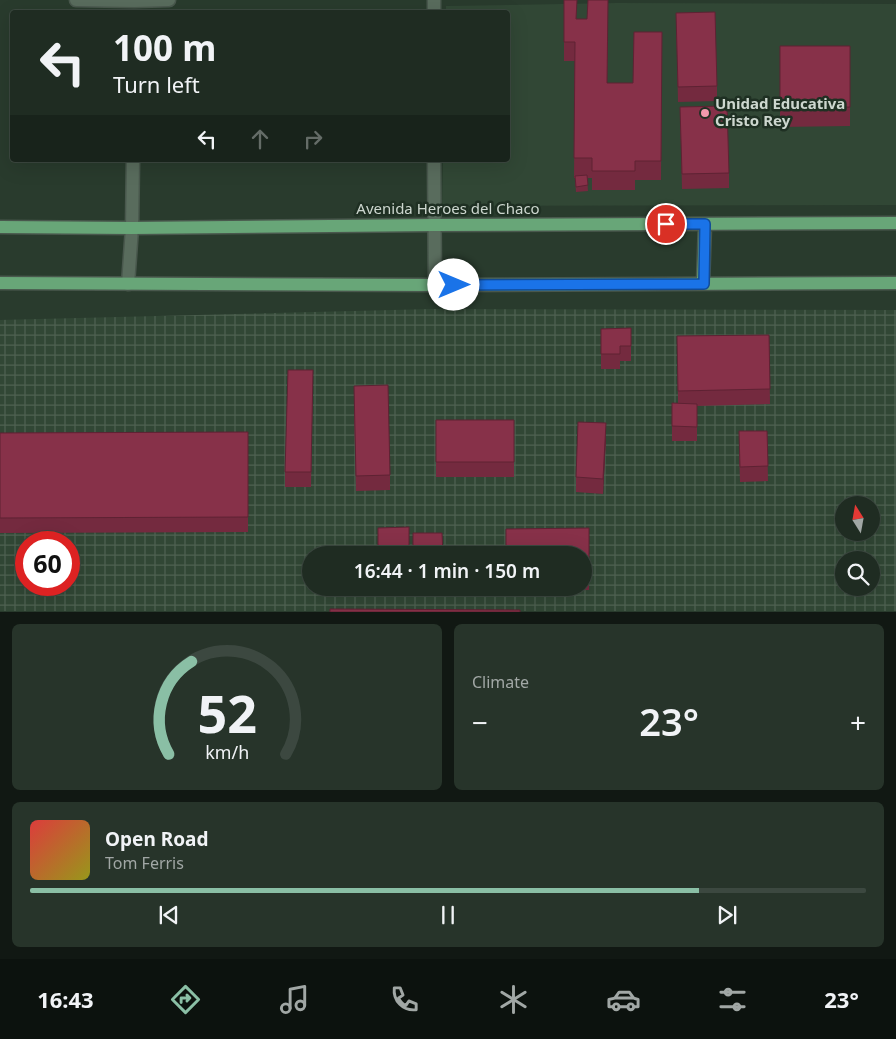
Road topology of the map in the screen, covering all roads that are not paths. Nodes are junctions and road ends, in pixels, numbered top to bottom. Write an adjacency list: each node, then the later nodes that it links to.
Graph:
1 (76, 0): 3 (street)
2 (169, 0): 3 (street)
3 (134, 5)
4 (133, 162): 10 (street)
5 (434, 162): 8 (street)
6 (896, 223): 7 (main road, Avenida Heroes del Chaco)
7 (705, 224): 8 (main road, Avenida Heroes del Chaco); 13 (main road)
8 (434, 225): 10 (main road, Avenida Heroes del Chaco); 15 (street)
9 (0, 227): 10 (main road, Avenida Heroes del Chaco)
10 (132, 228): 12 (street)
11 (0, 283): 12 (main road)
12 (128, 284): 15 (main road)
13 (704, 284): 14 (main road); 15 (main road)
14 (896, 284)
15 (435, 285)

